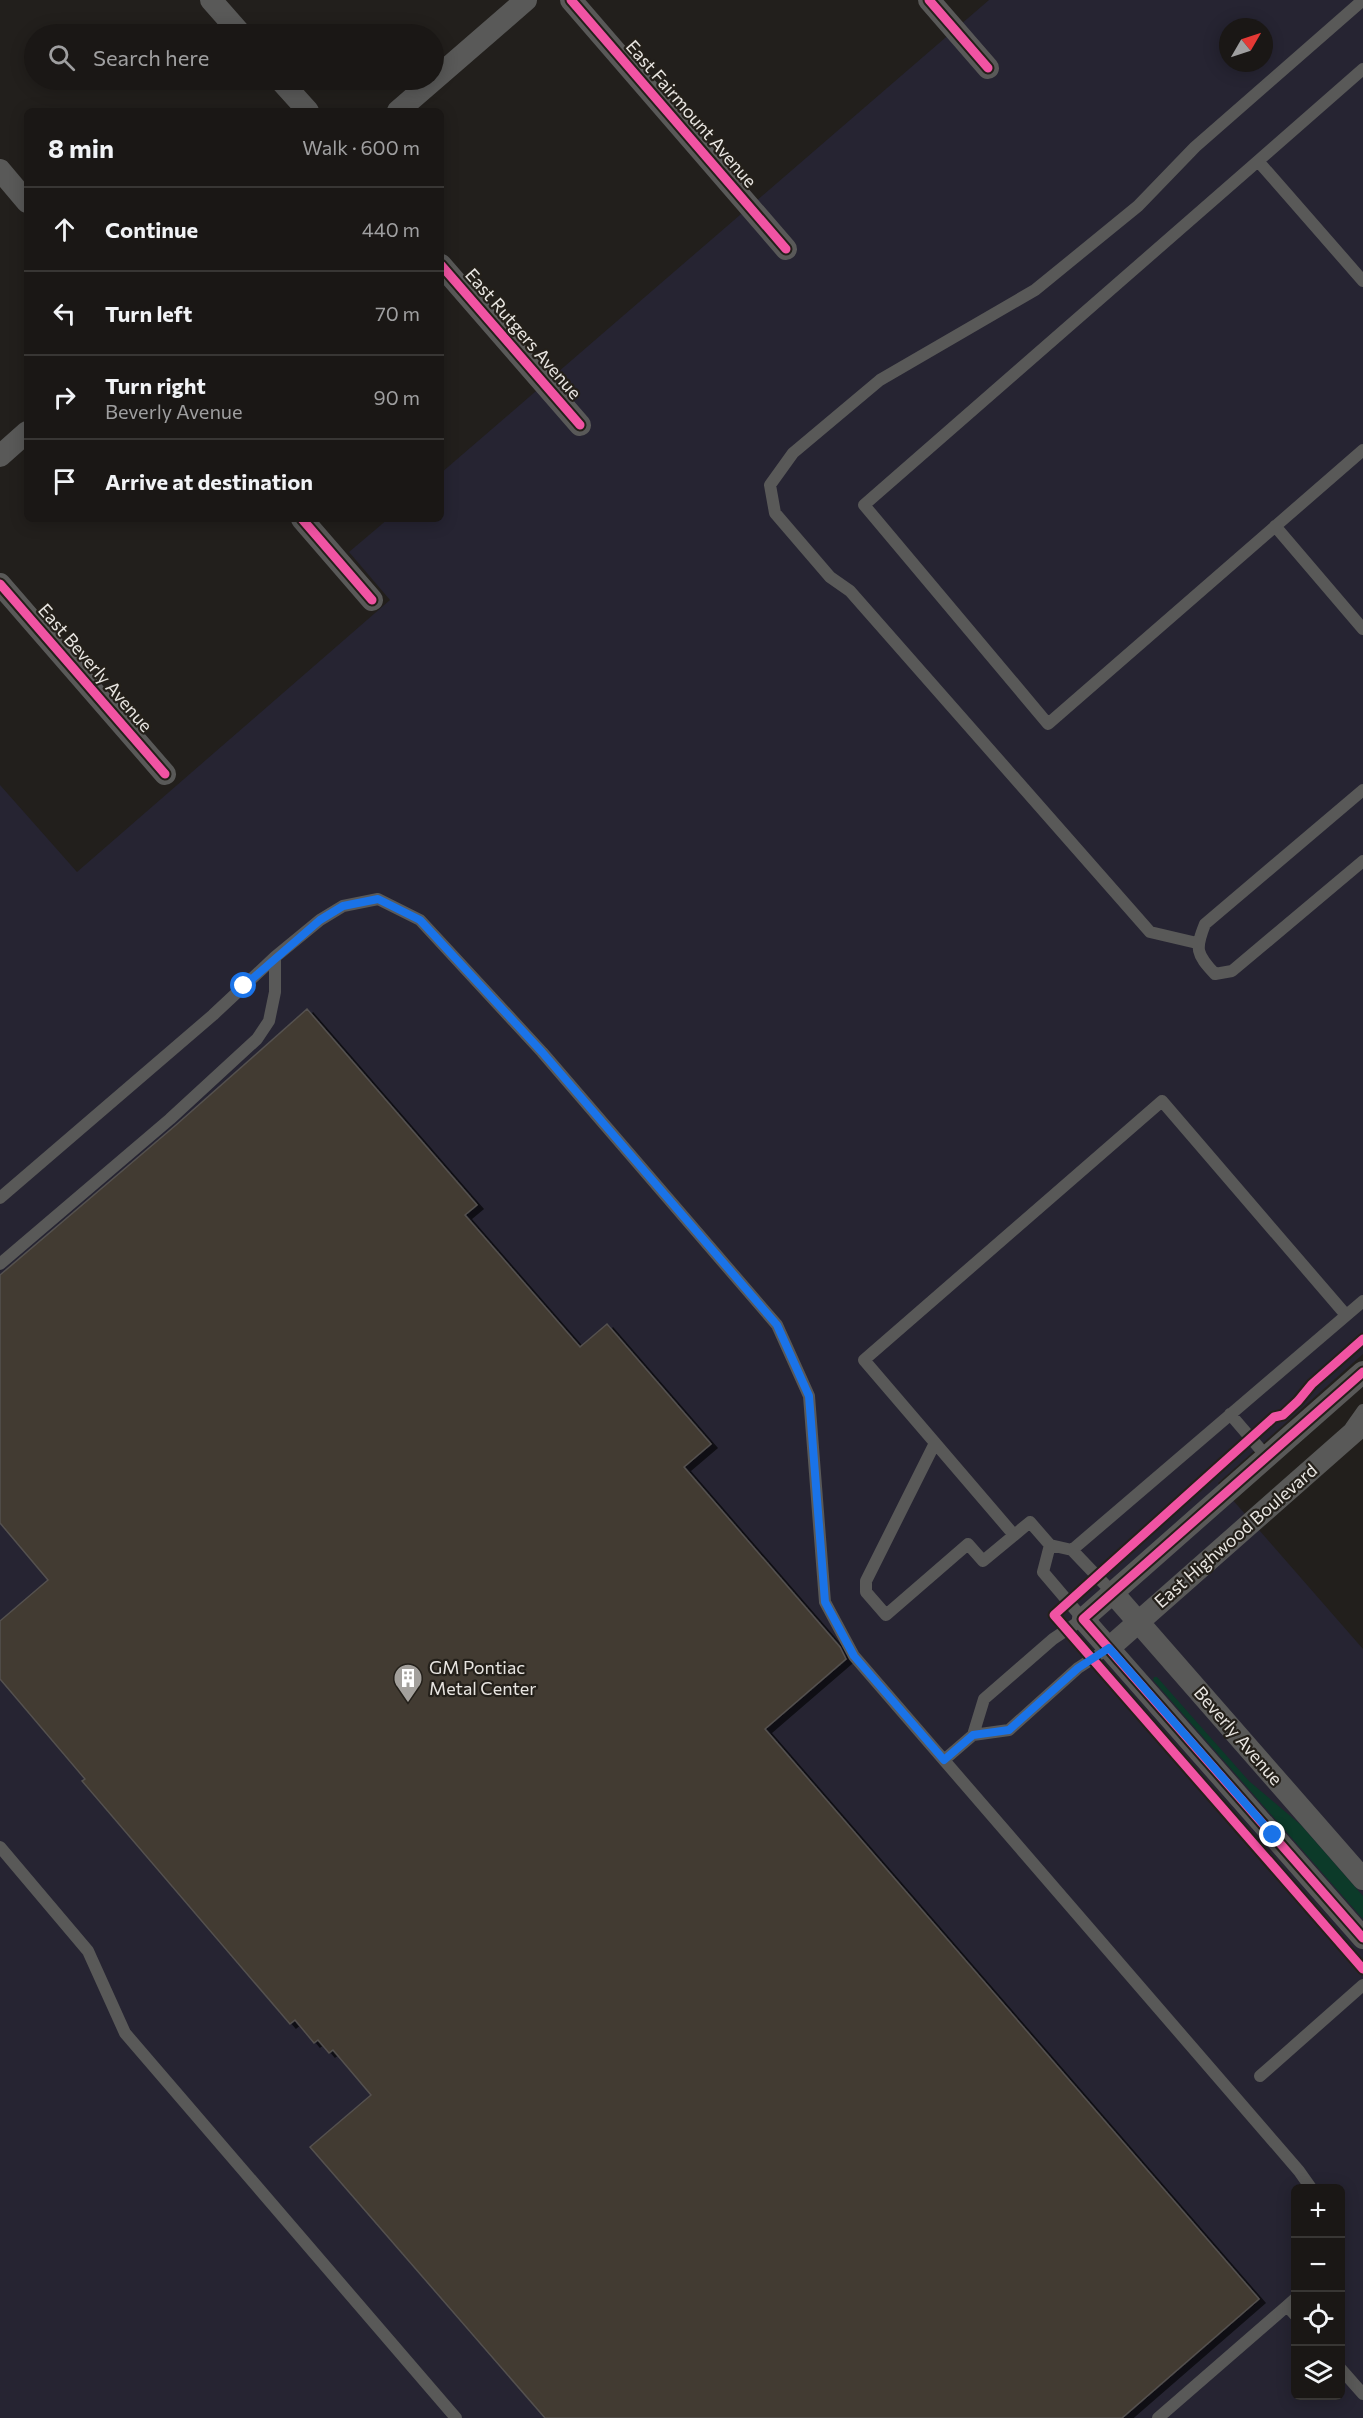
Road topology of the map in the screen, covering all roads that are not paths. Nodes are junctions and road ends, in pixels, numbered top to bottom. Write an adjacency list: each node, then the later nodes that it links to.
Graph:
1 (211, 0): 6 (street)
2 (526, 0): 9 (street)
3 (571, 0): 17 (street, East Fairmount Avenue)
4 (929, 0): 7 (street)
5 (1363, 0): 32 (lane)
6 (232, 24)
7 (988, 68)
8 (1363, 69): 14 (lane)
9 (444, 71)
10 (289, 90): 12 (street)
11 (422, 90): 13 (street)
12 (305, 108)
13 (401, 108)
14 (1258, 161): 19 (lane); 25 (lane)
15 (0, 170): 16 (street)
16 (24, 198)
17 (786, 249)
18 (444, 268): 20 (street, East Rutgers Avenue)
19 (1363, 281)
20 (580, 425)
21 (24, 435): 23 (street)
22 (1363, 450): 25 (lane)
23 (0, 456)
24 (305, 522): 27 (street)
25 (1275, 526): 28 (lane)
26 (0, 584): 29 (street, East Beverly Avenue)
27 (372, 600)
28 (1363, 629)
29 (165, 774)
30 (1363, 790): 32 (lane)
31 (1363, 861): 32 (lane)
32 (1197, 943)
33 (275, 957): 34 (lane); 35 (lane); 53 (lane)
34 (0, 1198)
35 (0, 1264)
36 (1363, 1300): 37 (lane)
37 (1346, 1315): 40 (lane); 42 (lane)
38 (1363, 1372): 44 (street)
39 (1363, 1410): 43 (lane)
40 (1230, 1414): 44 (lane); 47 (lane)
41 (1363, 1424): 43 (street, East Highwood Boulevard)
42 (935, 1443): 45 (lane); 45 (lane)
43 (1339, 1445): 50 (street, East Highwood Boulevard)
44 (1267, 1457): 48 (street)
45 (1014, 1535): 46 (lane)
46 (1050, 1545): 47 (lane); 49 (lane)
47 (1072, 1550): 48 (lane)
48 (1113, 1593): 49 (street); 50 (street, Beverly Avenue)
49 (1083, 1619): 51 (street); 52 (lane)
50 (1138, 1622): 51 (street, East Highwood Boulevard); 55 (street, Beverly Avenue)
51 (1109, 1648): 52 (lane); 56 (street)
52 (973, 1735): 53 (lane)
53 (944, 1760): 59 (lane)
54 (0, 1846): 63 (lane)
55 (1363, 1879)
56 (1363, 1938)
57 (1363, 1984): 58 (lane)
58 (1260, 2076)
59 (1308, 2184)
60 (1291, 2309): 64 (lane)
61 (1345, 2373): 62 (lane)
62 (1363, 2394)
63 (456, 2418)
64 (1158, 2418)

